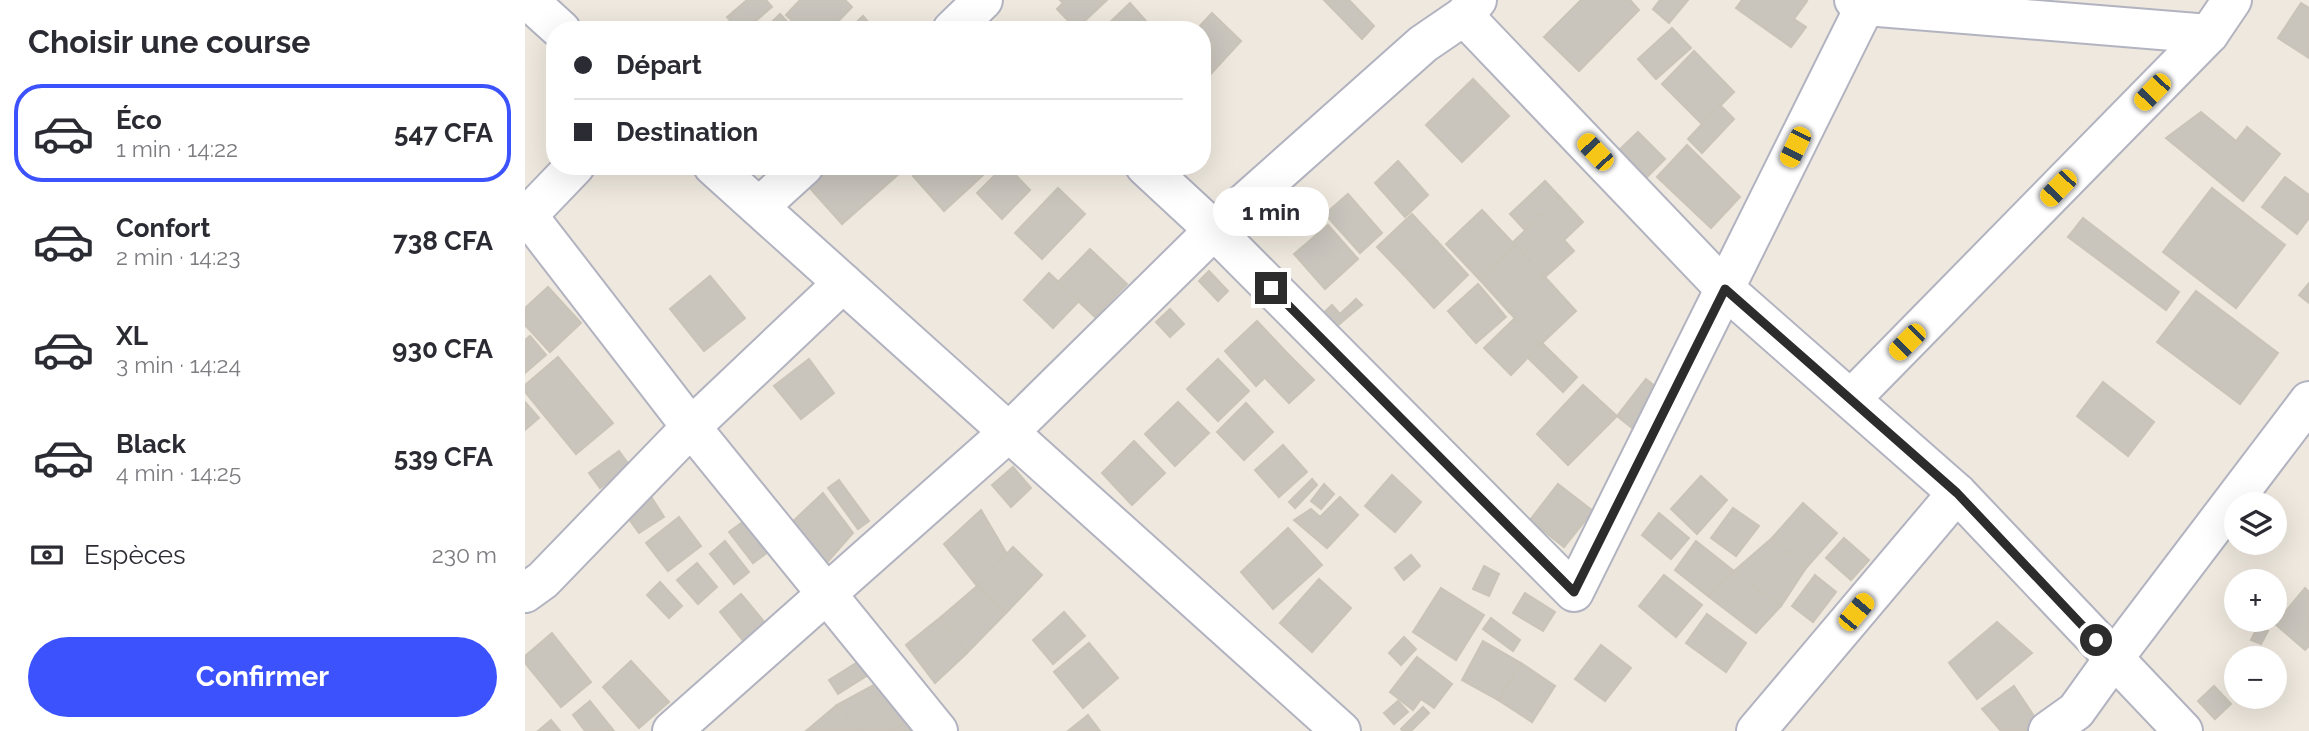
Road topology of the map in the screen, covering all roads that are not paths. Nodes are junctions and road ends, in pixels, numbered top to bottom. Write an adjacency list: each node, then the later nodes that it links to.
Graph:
1 (528, 0): 5 (street)
2 (2232, 0): 6 (street)
3 (1863, 2): 6 (street); 15 (street)
4 (1471, 8): 13 (street); 15 (street)
5 (551, 21)
6 (2209, 34): 16 (street)
7 (566, 175): 12 (street)
8 (723, 175): 11 (street)
9 (794, 175): 11 (street)
10 (1155, 175): 13 (street)
11 (759, 208): 14 (street)
12 (526, 215): 18 (street)
13 (1214, 230): 15 (street); 19 (street)
14 (843, 283): 18 (street); 19 (street)
15 (1725, 289): 16 (street)
16 (1851, 399): 20 (street)
17 (2306, 411): 23 (street)
18 (691, 427): 21 (street); 22 (street)
19 (1009, 432): 22 (street); 26 (street)
20 (1957, 493): 23 (street); 27 (street)
21 (525, 593)
22 (826, 595): 24 (street); 25 (street)
23 (2114, 658): 28 (street); 29 (street)
24 (672, 731)
25 (939, 731)
26 (1341, 731)
27 (1756, 731)
28 (2048, 731)
29 (2183, 731)

